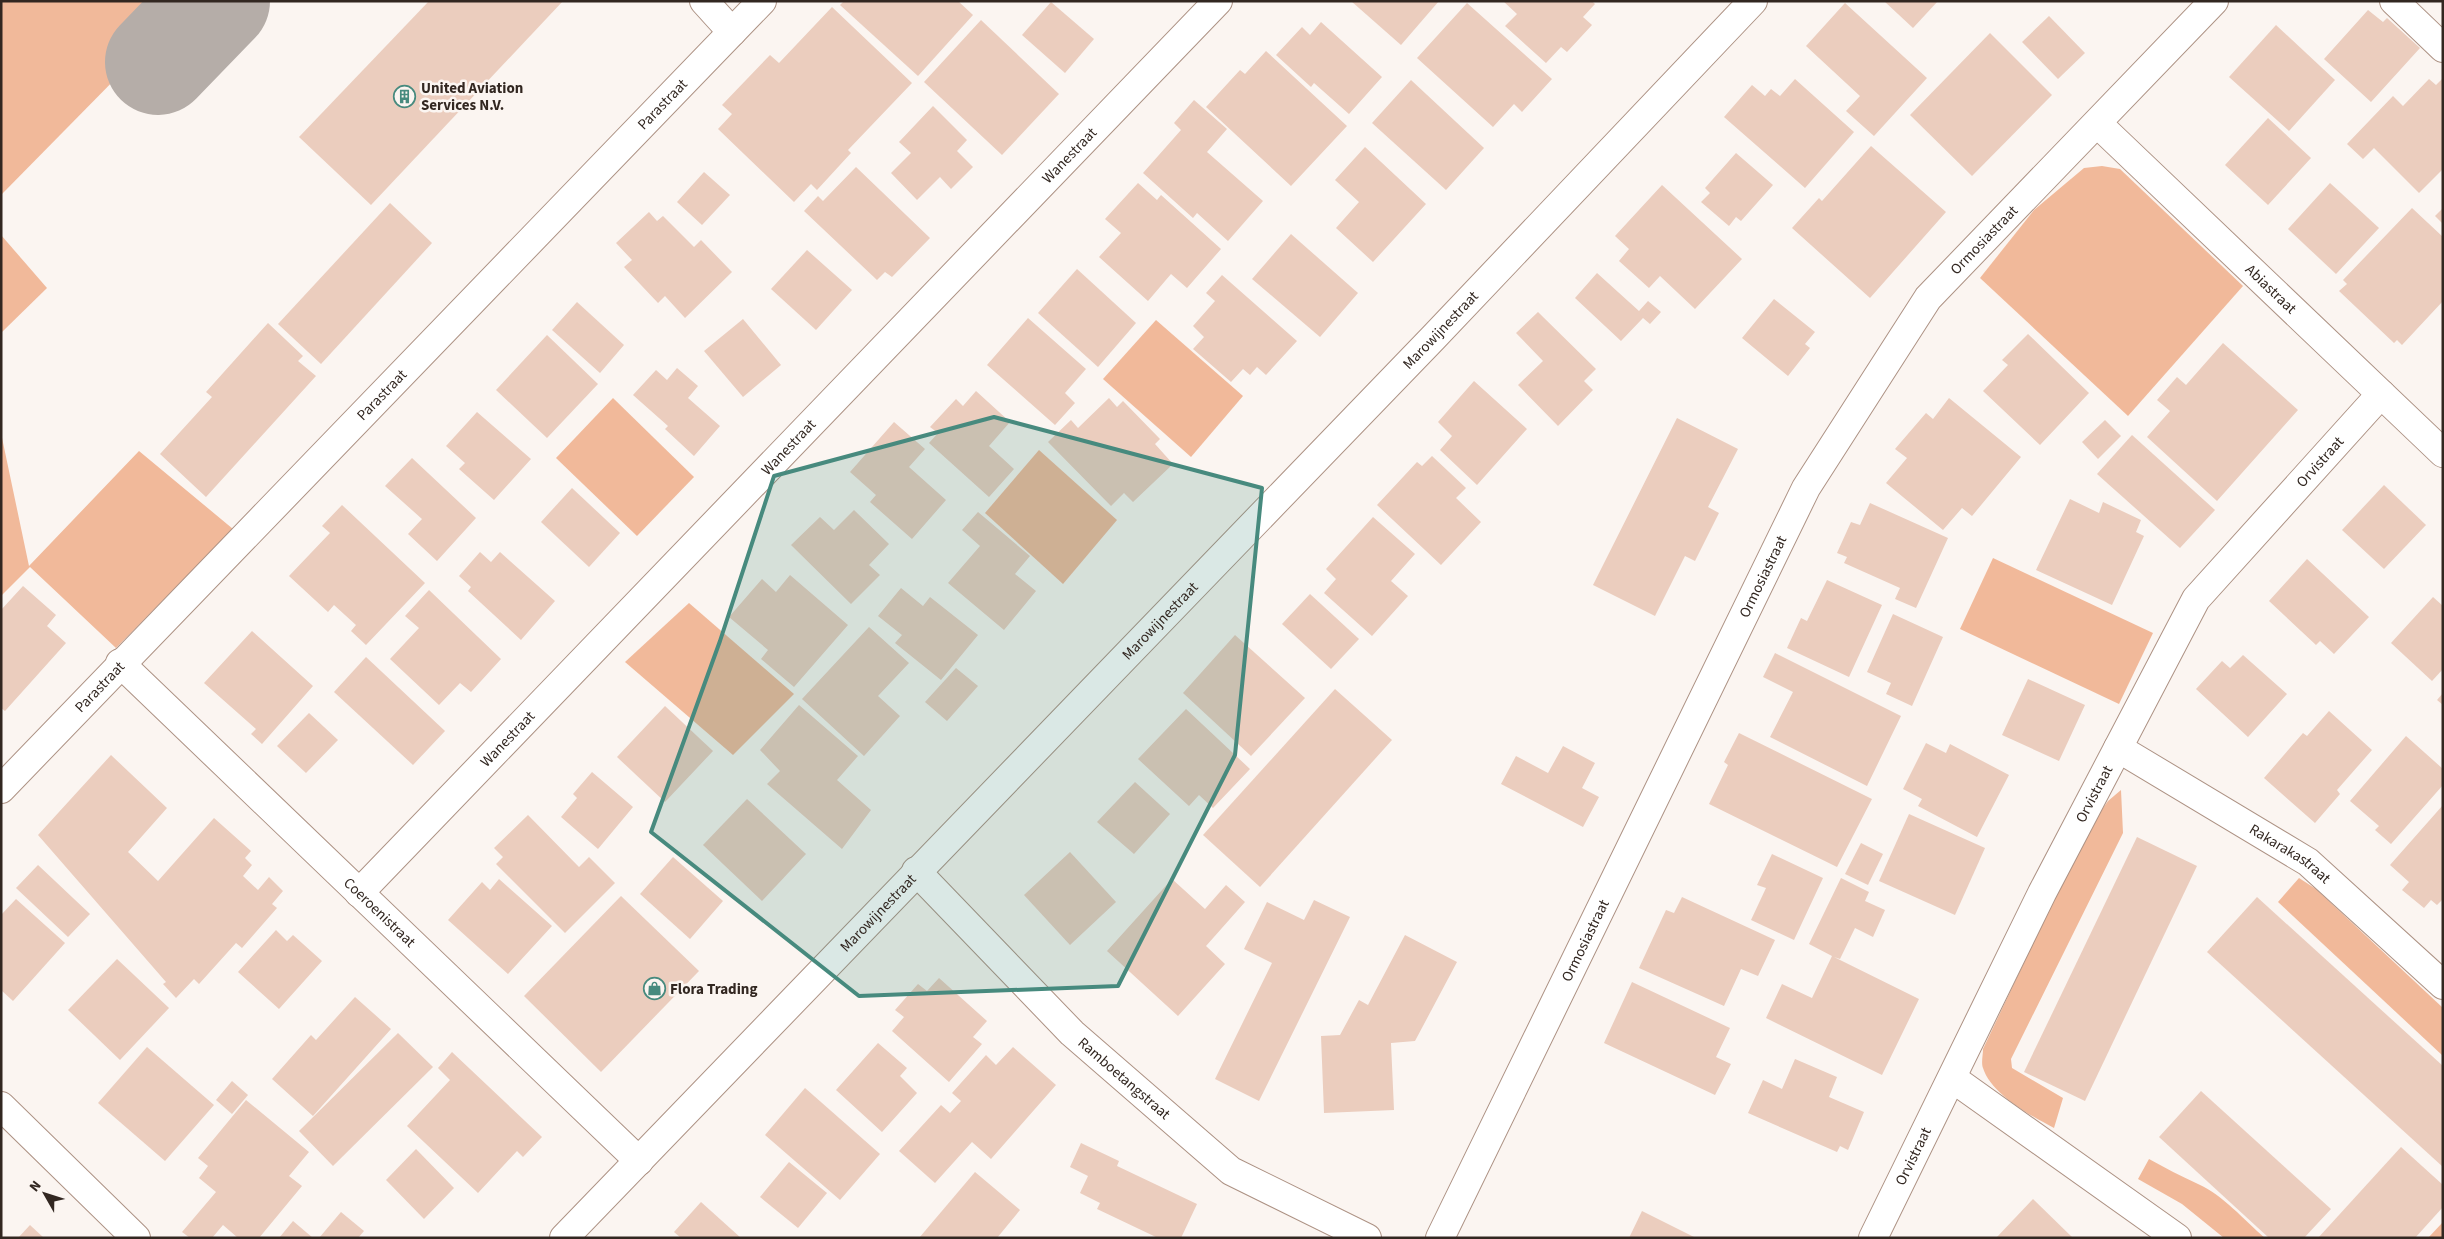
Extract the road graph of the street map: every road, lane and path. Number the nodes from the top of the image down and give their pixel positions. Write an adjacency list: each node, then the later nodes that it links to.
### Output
1 (704, 1): 7 (street)
2 (762, 1): 7 (street, Parastraat)
3 (1218, 1): 16 (street, Wanestraat)
4 (1753, 1): 15 (street, Marowijnestraat)
5 (2214, 1): 9 (street, Ormosiastraat)
6 (2394, 1): 8 (street)
7 (732, 32): 12 (street, Parastraat)
8 (2443, 48)
9 (2098, 124): 10 (street, Abiastraat); 24 (street, Ormosiastraat)
10 (2381, 394): 11 (street, Abiastraat); 13 (street, Orvistraat)
11 (2440, 444)
12 (120, 663): 14 (street, Parastraat); 16 (street, Coeroenistraat)
13 (2118, 748): 17 (street, Rakarakastraat); 18 (street, Orvistraat)
14 (1, 788)
15 (916, 871): 20 (street, Marowijnestraat); 23 (street, Ramboetangstraat)
16 (359, 893): 20 (street, Coeroenistraat)
17 (2443, 984)
18 (1952, 1078): 25 (street, Orvistraat); 26 (street)
19 (1, 1106): 21 (street)
20 (639, 1161): 22 (street, Marowijnestraat)
21 (136, 1238)
22 (564, 1238)
23 (1367, 1238)
24 (1440, 1238)
25 (1872, 1238)
26 (2177, 1238)

